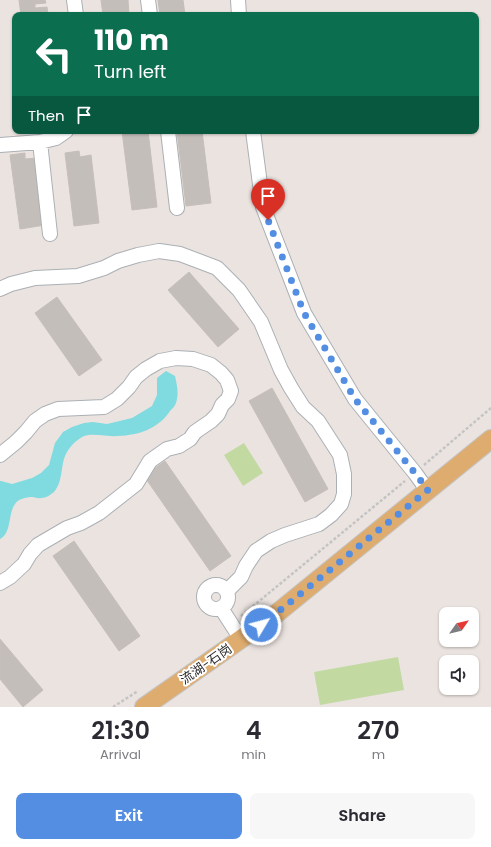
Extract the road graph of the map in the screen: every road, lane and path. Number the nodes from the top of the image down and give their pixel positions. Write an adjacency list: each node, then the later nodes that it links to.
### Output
1 (74, 0): 4 (street)
2 (148, 0): 5 (street)
3 (238, 0): 6 (street)
4 (76, 12)
5 (150, 12)
6 (239, 12)
7 (62, 134): 10 (street)
8 (168, 134): 12 (street)
9 (253, 134): 18 (street)
10 (40, 142): 11 (street); 13 (street)
11 (0, 145)
12 (177, 208)
13 (50, 234)
14 (0, 288): 21 (street)
15 (491, 408): 18 (path)
16 (491, 439): 19 (main road, 流湖-石岗)
17 (0, 455): 20 (street)
18 (415, 473): 19 (street); 23 (path)
19 (428, 490): 24 (main road, 流湖-石岗)
20 (0, 583)
21 (227, 591): 22 (street); 22 (street)
22 (221, 608): 23 (street)
23 (231, 624): 24 (street)
24 (241, 639): 25 (main road, 流湖-石岗)
25 (141, 699): 26 (path)
26 (113, 707)

